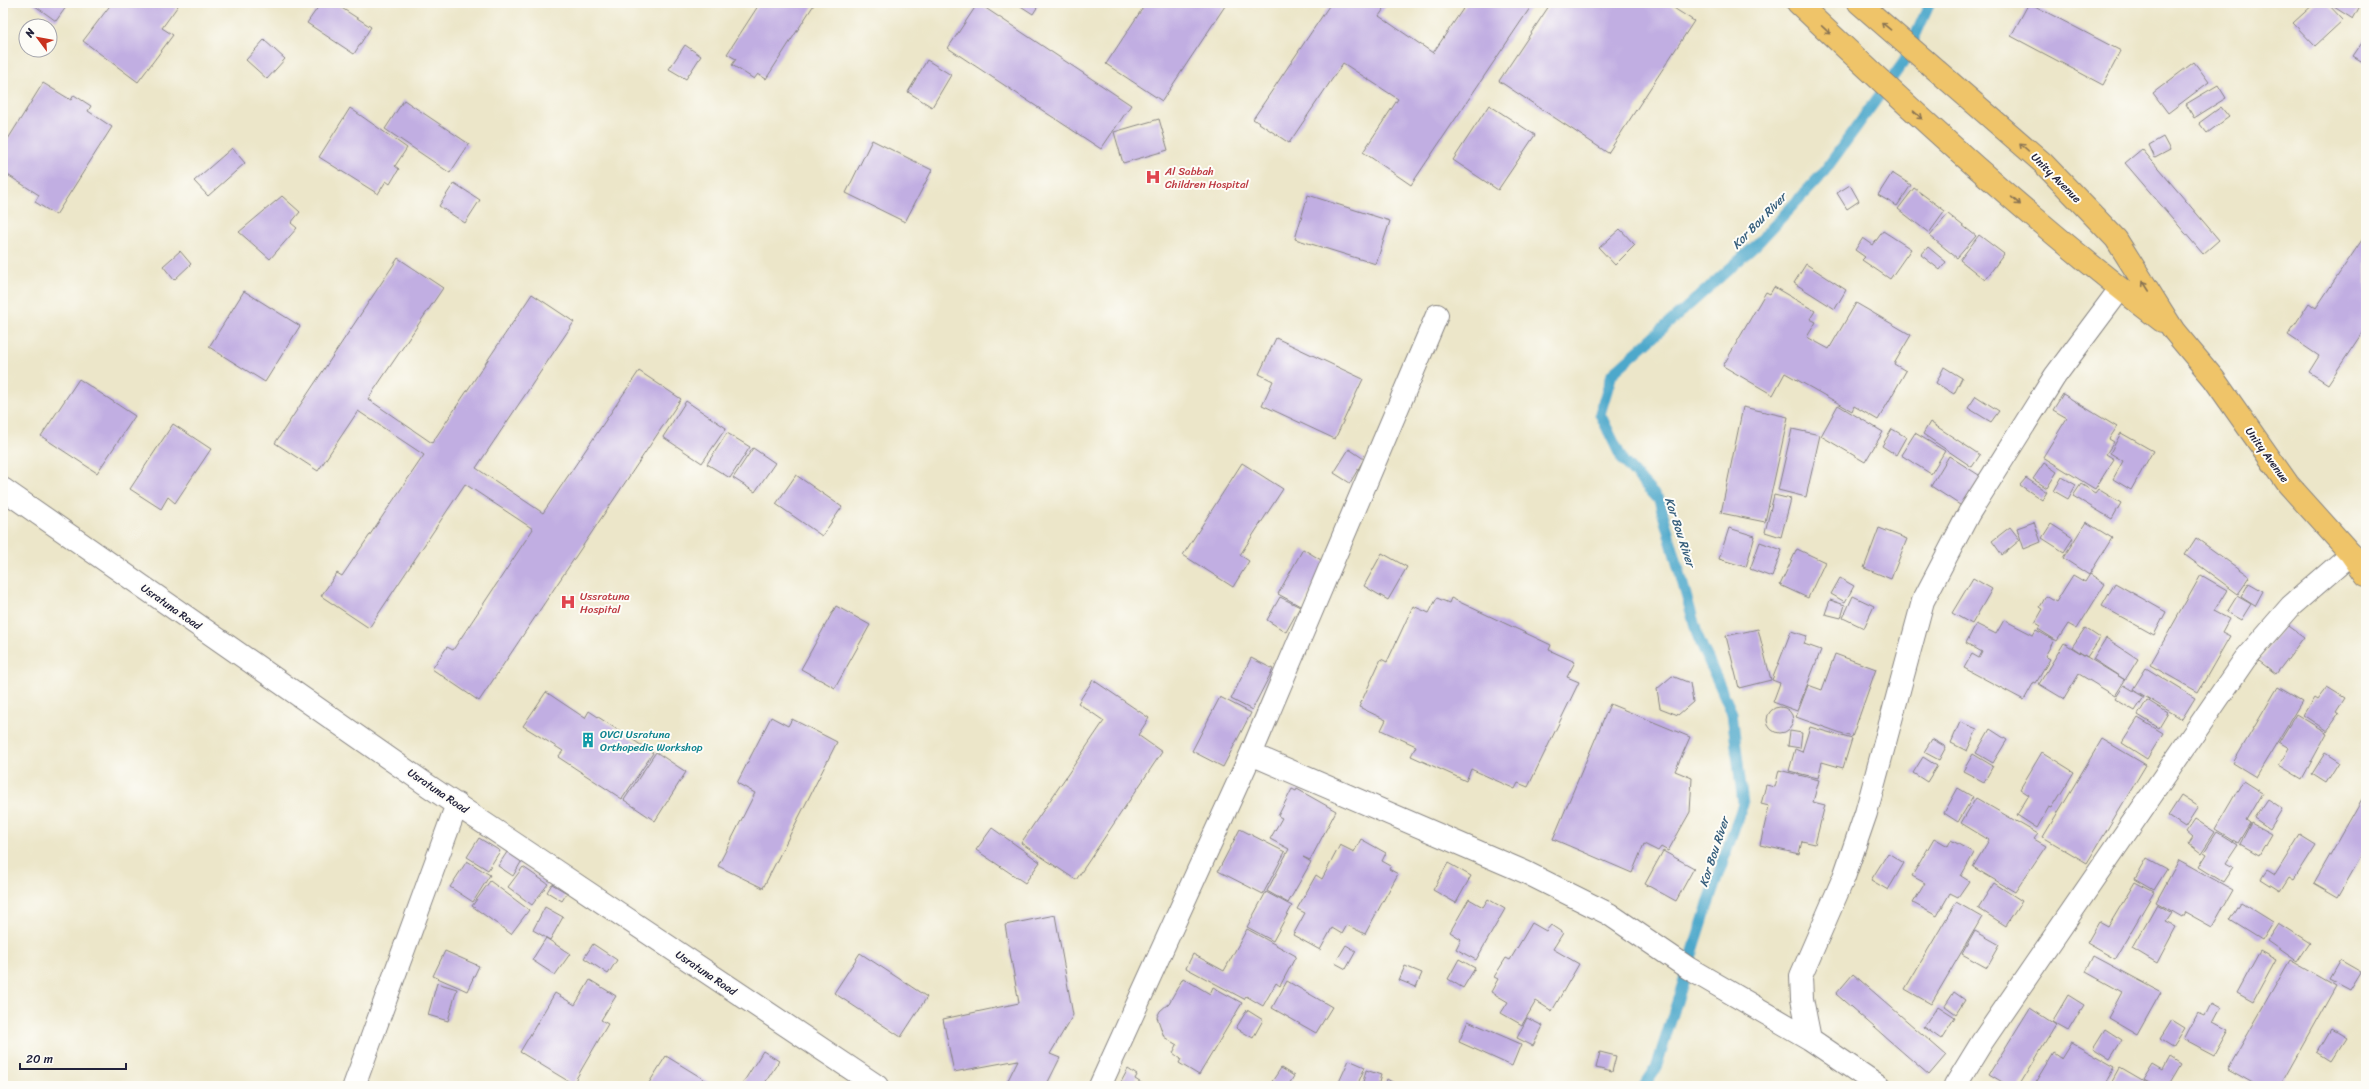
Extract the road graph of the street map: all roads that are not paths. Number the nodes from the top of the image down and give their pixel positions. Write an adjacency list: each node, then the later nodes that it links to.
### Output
1 (1798, 3): 3 (main road, Unity Avenue, one-way to 3)
2 (1859, 3): 5 (main road, Unity Avenue, one-way to 2)
3 (2120, 289): 5 (main road, Unity Avenue); 11 (street)
4 (1437, 315): 9 (street)
5 (2174, 330): 7 (main road, Unity Avenue)
6 (3, 489): 10 (street, Usratuna Road)
7 (2351, 554): 8 (main road, Unity Avenue); 16 (street)
8 (2366, 575)
9 (1251, 754): 11 (street); 14 (street)
10 (457, 804): 12 (street); 13 (street, Usratuna Road)
11 (1810, 1039): 15 (street)
12 (354, 1086)
13 (877, 1086)
14 (1100, 1086)
15 (1879, 1086)
16 (1954, 1086)

